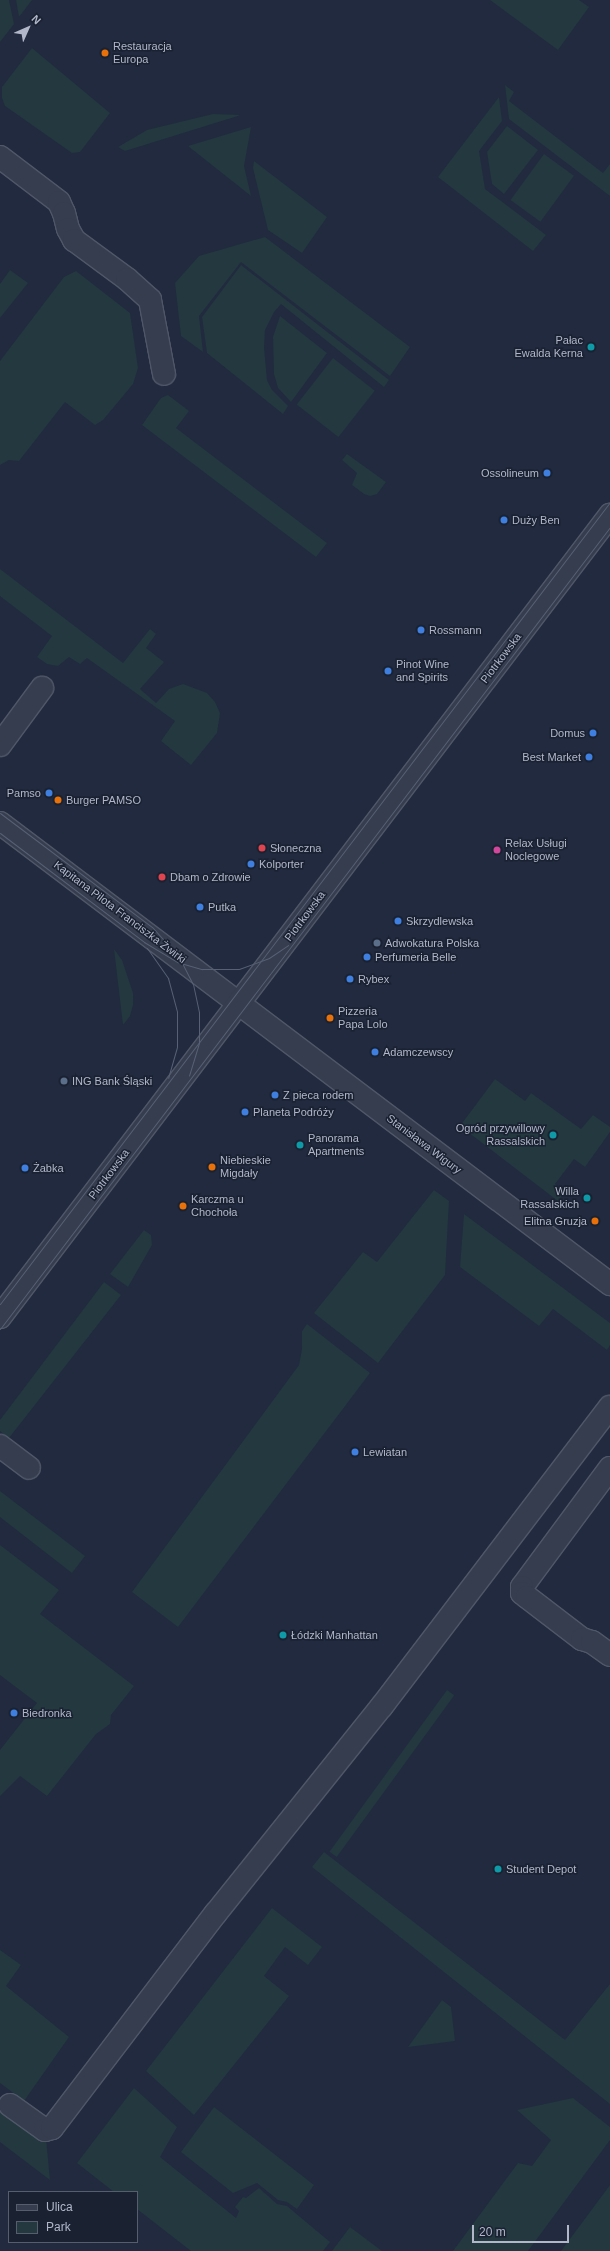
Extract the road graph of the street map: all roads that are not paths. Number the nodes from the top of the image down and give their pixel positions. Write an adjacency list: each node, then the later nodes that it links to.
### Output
1 (0, 157): 2 (street)
2 (164, 374)
3 (610, 515): 7 (street, Piotrkowska)
4 (42, 688): 5 (street)
5 (0, 744)
6 (0, 823): 7 (street, Kapitana Pilota Franciszka Żwirki)
7 (239, 1003): 8 (street, Stanisława Wigury); 9 (street, Piotrkowska)
8 (610, 1284)
9 (0, 1317)
10 (610, 1407): 15 (street)
11 (0, 1446): 12 (street)
12 (29, 1468)
13 (610, 1468): 14 (street)
14 (610, 1656)
15 (10, 2105)

